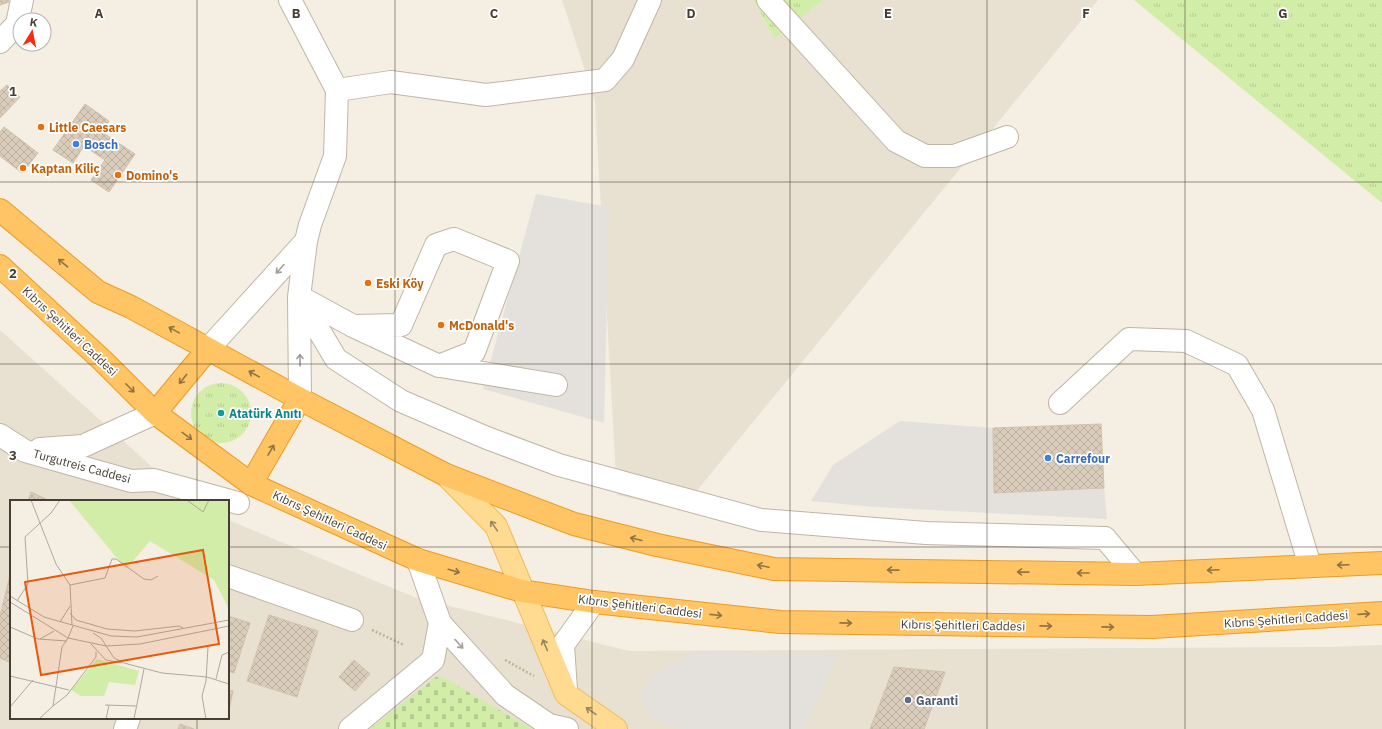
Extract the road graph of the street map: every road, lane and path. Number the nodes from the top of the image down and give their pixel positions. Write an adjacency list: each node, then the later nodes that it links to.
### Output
1 (22, 0): 5 (street)
2 (290, 0): 6 (street)
3 (650, 0): 6 (street)
4 (768, 0): 7 (street)
5 (0, 42)
6 (338, 90): 9 (street)
7 (1007, 137)
8 (0, 210): 13 (highway, one-way to 8)
9 (306, 241): 11 (street); 13 (street, one-way to 13)
10 (0, 266): 18 (highway, Kıbrıs Şehitleri Caddesi, one-way to 18)
11 (299, 297): 12 (street); 16 (street, one-way to 11); 28 (street)
12 (353, 326): 14 (street); 14 (street)
13 (208, 349): 16 (highway, one-way to 13); 18 (highway, one-way to 18)
14 (439, 366): 15 (street)
15 (556, 384)
16 (300, 400): 21 (highway); 22 (highway, one-way to 16)
17 (1060, 403): 27 (street)
18 (155, 413): 20 (street); 22 (highway, Kıbrıs Şehitleri Caddesi, one-way to 22)
19 (0, 435): 20 (street, Turgutreis Caddesi)
20 (25, 451): 23 (street, Turgutreis Caddesi)
21 (446, 475): 28 (highway, one-way to 21); 30 (main road, one-way to 21)
22 (251, 484): 24 (street); 25 (highway, Kıbrıs Şehitleri Caddesi)
23 (213, 500)
24 (233, 507)
25 (418, 560): 30 (highway, Kıbrıs Şehitleri Caddesi, one-way to 30); 34 (street)
26 (1382, 563): 27 (highway, one-way to 27)
27 (1310, 566): 28 (highway, one-way to 28)
28 (1136, 574)
29 (229, 576): 33 (street)
30 (522, 591): 31 (highway, Kıbrıs Şehitleri Caddesi); 36 (main road, one-way to 30)
31 (594, 602): 32 (highway, Kıbrıs Şehitleri Caddesi, one-way to 32); 36 (street)
32 (1382, 612)
33 (352, 620): 35 (path)
34 (440, 623): 39 (street); 40 (street, one-way to 40)
35 (404, 645)
36 (566, 694): 41 (main road, one-way to 36)
37 (129, 719): 38 (street)
38 (125, 729)
39 (350, 729)
40 (567, 729)
41 (616, 729)

